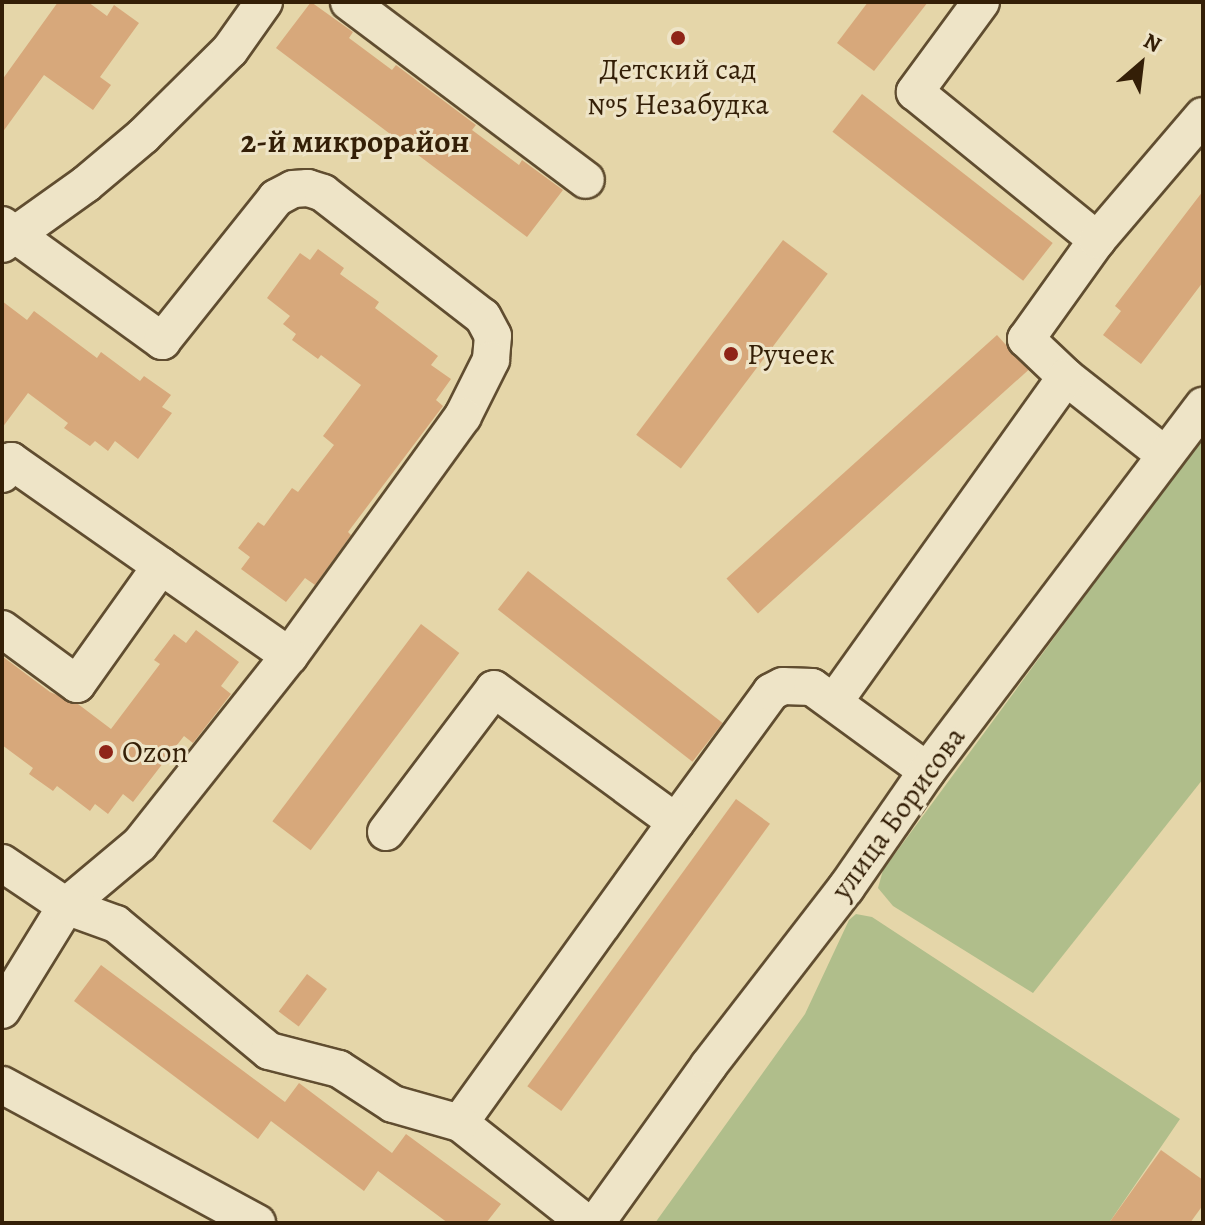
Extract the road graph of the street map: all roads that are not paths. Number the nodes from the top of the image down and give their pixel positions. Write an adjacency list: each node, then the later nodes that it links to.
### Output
1 (264, 2): 6 (street)
2 (349, 2): 5 (street)
3 (981, 2): 7 (street)
4 (1203, 116): 7 (street)
5 (586, 180)
6 (6, 234): 14 (street)
7 (1097, 240): 8 (street)
8 (1066, 377): 10 (street); 15 (street)
9 (1203, 406): 10 (street, улица Борисова)
10 (1165, 455): 16 (street, улица Борисова)
11 (2, 474): 12 (street)
12 (161, 566): 13 (street); 14 (street)
13 (2, 629)
14 (289, 656): 20 (street)
15 (834, 702): 16 (street); 17 (street)
16 (927, 771): 26 (street, улица Борисова)
17 (676, 822): 18 (street); 23 (street)
18 (386, 832)
19 (2, 863): 20 (street)
20 (66, 906): 21 (street); 23 (street)
21 (2, 1010)
22 (2, 1085): 24 (street)
23 (460, 1123): 25 (street)
24 (257, 1223)
25 (586, 1223)
26 (596, 1223)

